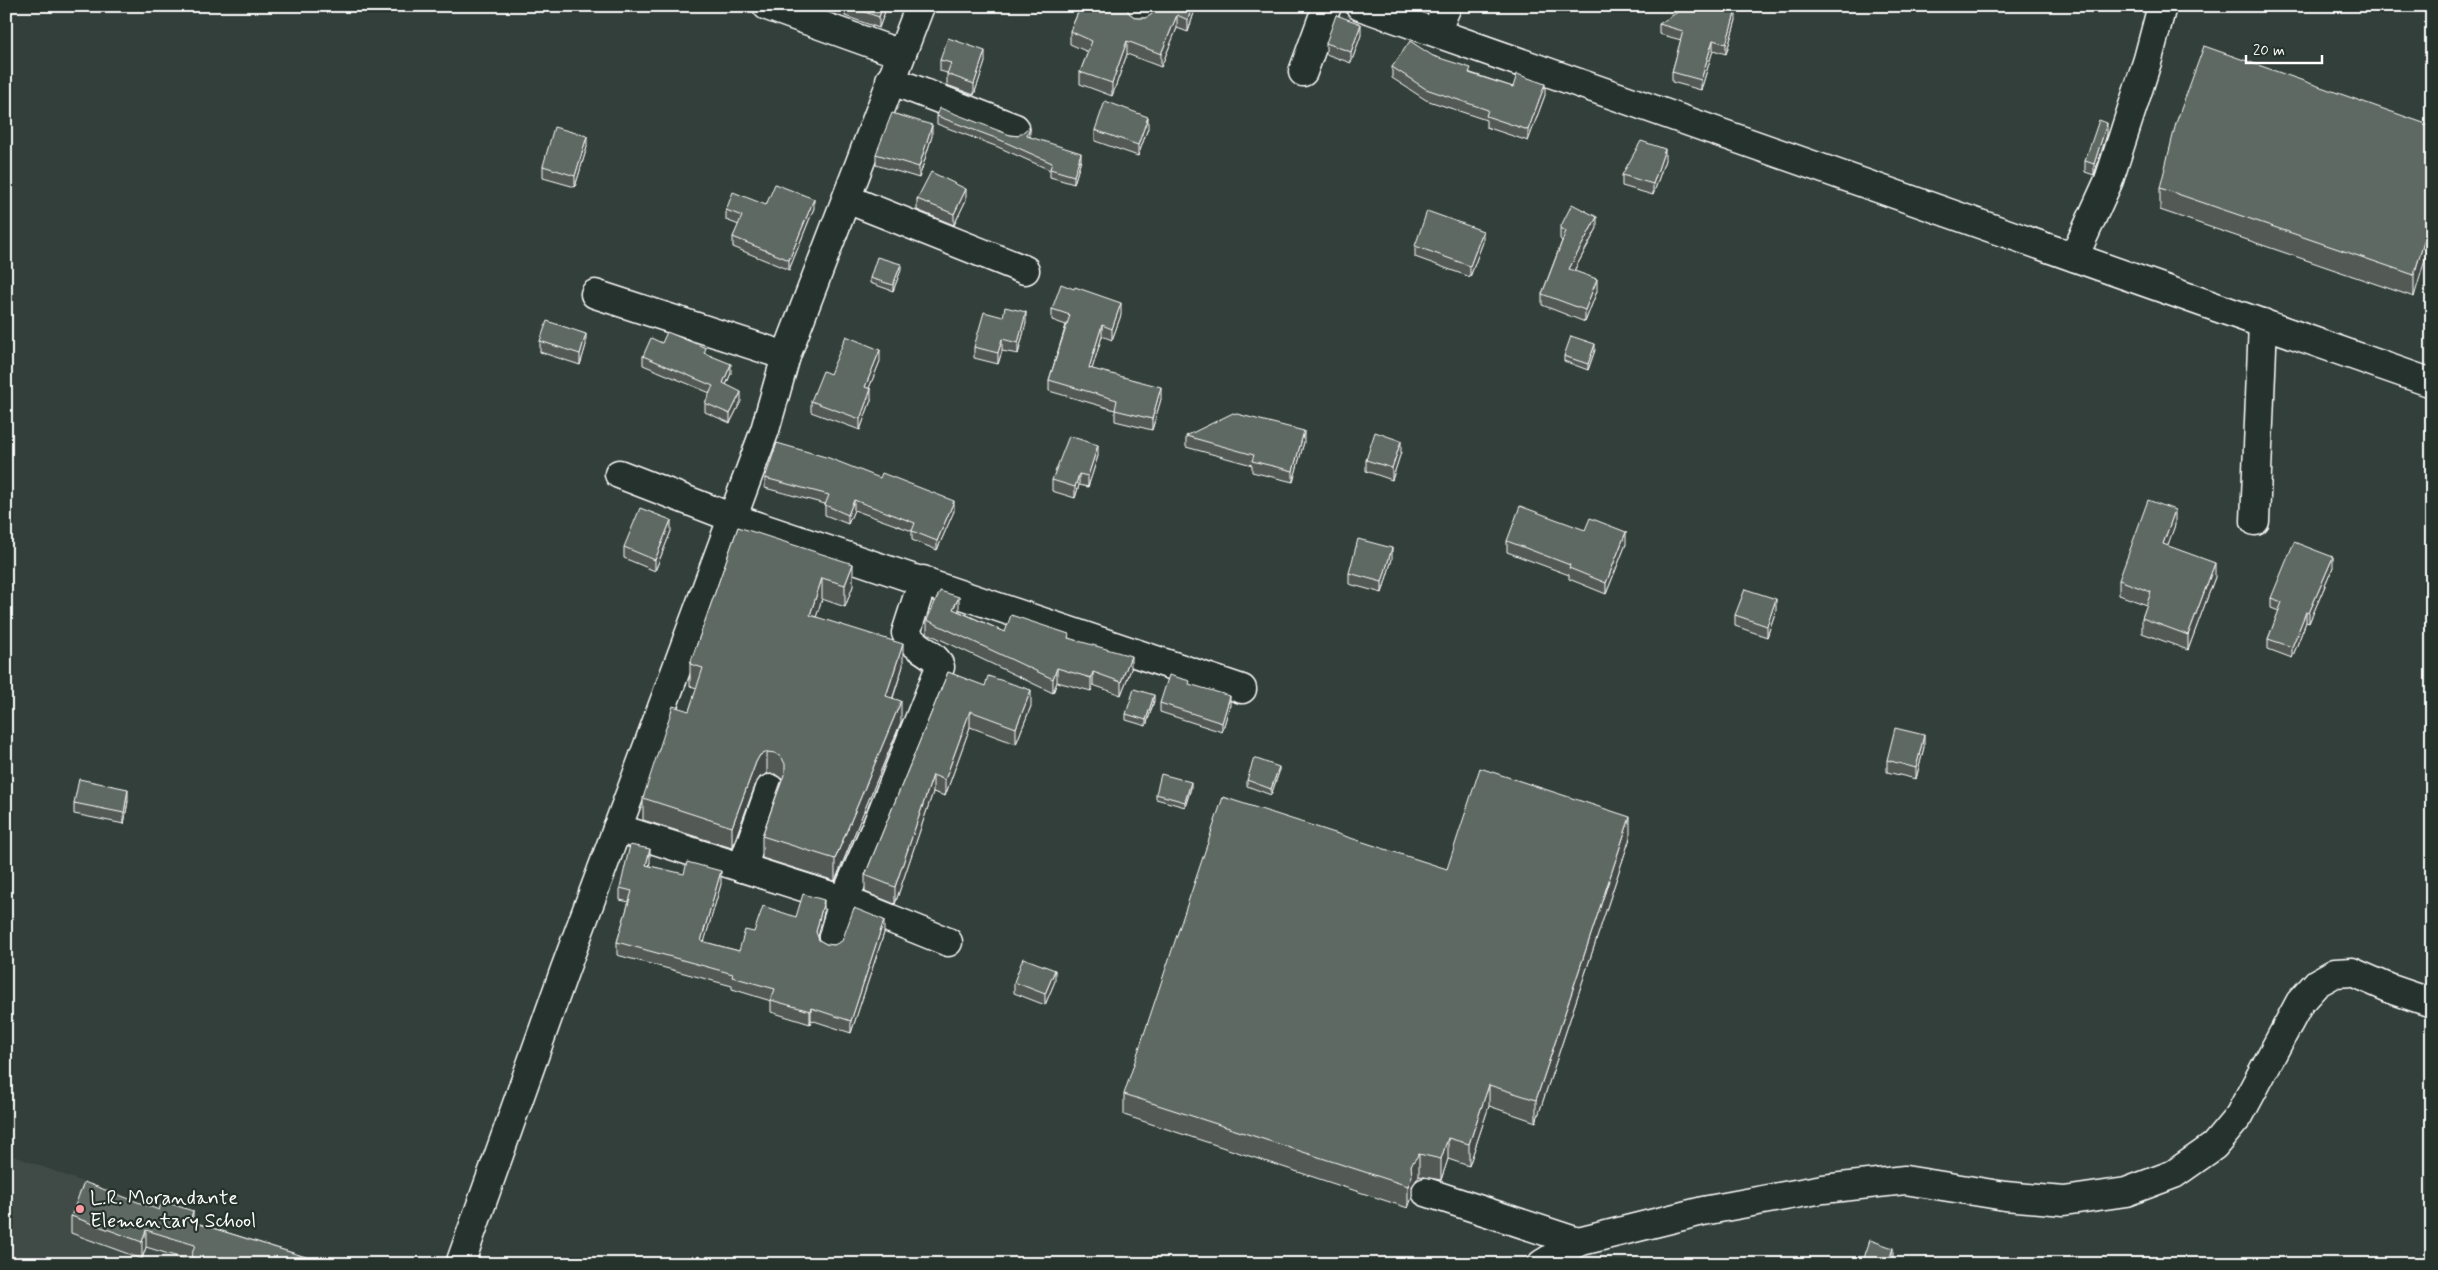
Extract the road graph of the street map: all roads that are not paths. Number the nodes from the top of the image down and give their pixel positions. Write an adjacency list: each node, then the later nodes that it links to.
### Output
1 (767, 6): 8 (street)
2 (920, 6): 8 (street)
3 (1327, 6): 9 (street)
4 (1360, 6): 7 (street)
5 (1447, 6): 7 (street)
6 (2162, 6): 13 (street)
7 (1436, 32): 13 (street)
8 (900, 54): 10 (street)
9 (1303, 72)
10 (890, 80): 11 (street); 12 (street)
11 (1015, 128)
12 (847, 199): 14 (street); 17 (street)
13 (2074, 258): 16 (street)
14 (1025, 270)
15 (595, 294): 17 (street)
16 (2263, 323): 18 (street); 21 (street)
17 (786, 356): 20 (street)
18 (2432, 383)
19 (619, 474): 20 (street)
20 (733, 518): 22 (street); 25 (street)
21 (2255, 520)
22 (923, 580): 23 (street); 27 (street)
23 (1242, 689)
24 (770, 789): 26 (street)
25 (617, 828): 26 (street); 33 (street)
26 (742, 868): 27 (street)
27 (844, 900): 28 (street); 29 (street)
28 (831, 942)
29 (948, 942)
30 (2432, 1003): 32 (street)
31 (1426, 1192): 32 (street)
32 (1578, 1242): 34 (street)
33 (460, 1264)
34 (1542, 1264)

